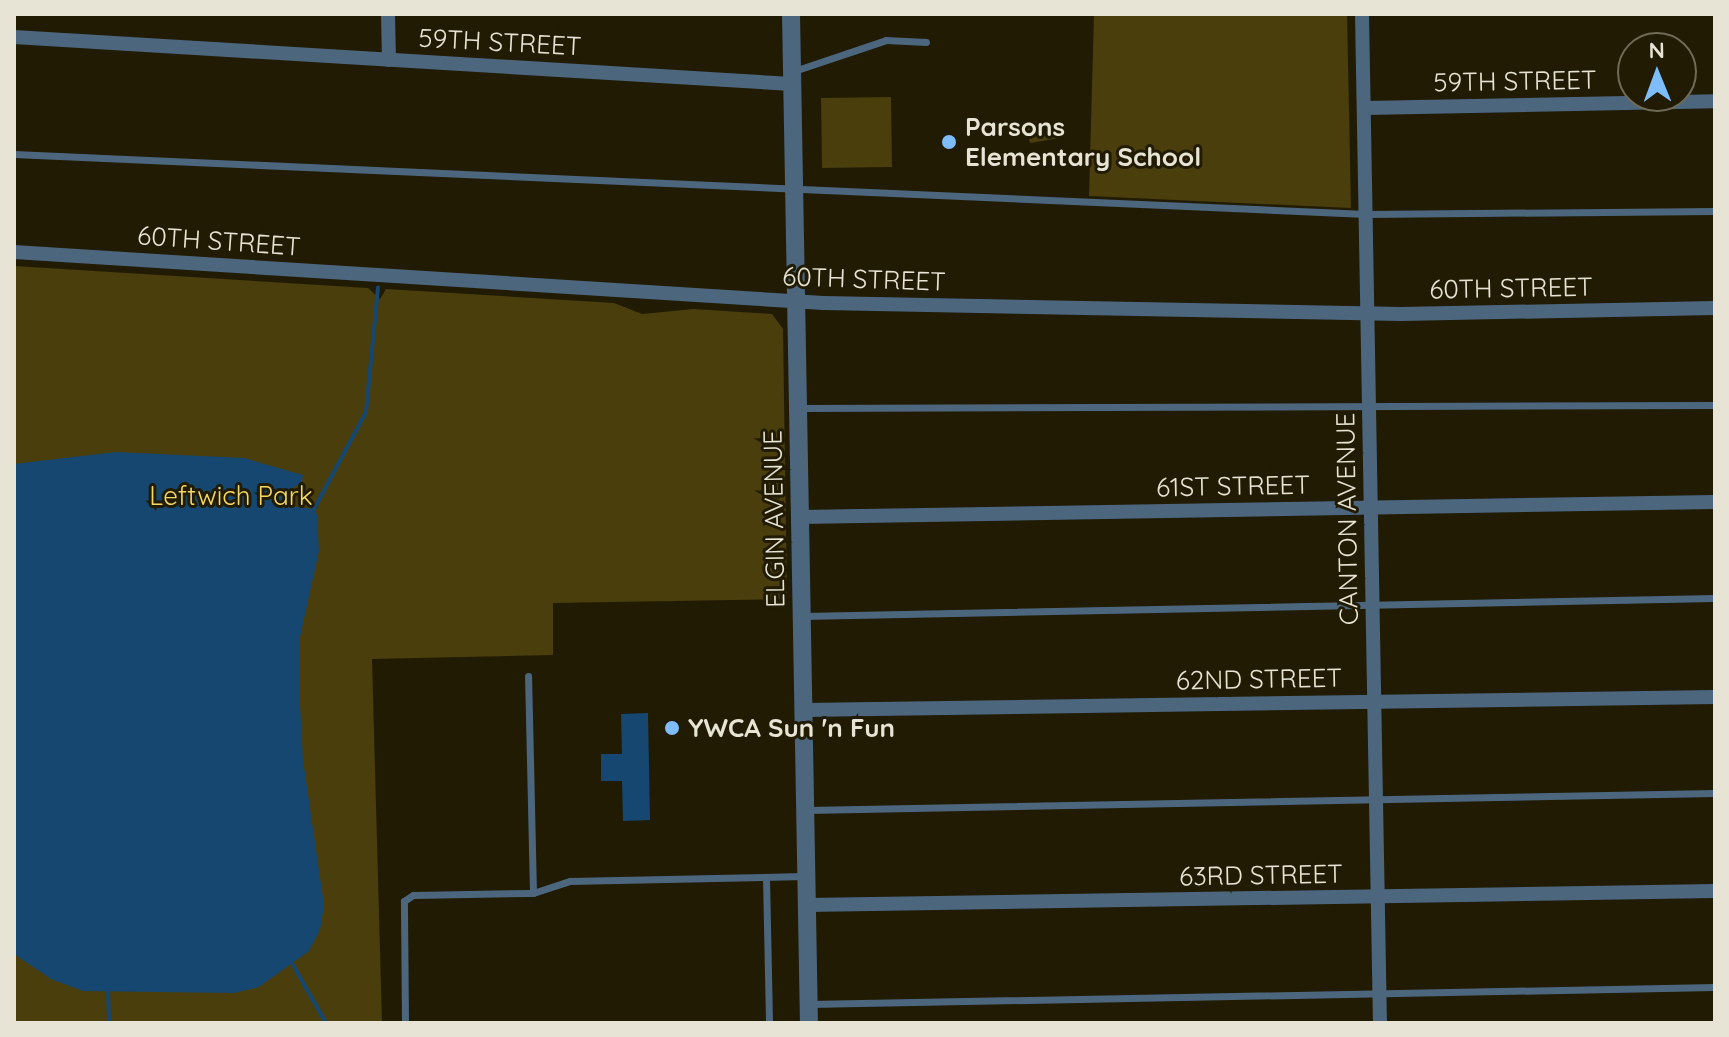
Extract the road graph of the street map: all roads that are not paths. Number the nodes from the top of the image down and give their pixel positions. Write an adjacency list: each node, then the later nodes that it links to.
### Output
1 (388, 14): 6 (street)
2 (791, 14): 7 (street, ELGIN AVENUE)
3 (1362, 14): 9 (street, CANTON AVENUE)
4 (14, 37): 6 (street, 59TH STREET)
5 (926, 42): 7 (lane)
6 (389, 60): 7 (street, 59TH STREET)
7 (792, 78): 11 (street, ELGIN AVENUE)
8 (1715, 101): 9 (street, 59TH STREET)
9 (1364, 108): 13 (street, CANTON AVENUE)
10 (14, 154): 11 (lane)
11 (794, 193): 13 (lane); 15 (street, ELGIN AVENUE)
12 (1715, 211): 13 (lane)
13 (1366, 214): 17 (street, CANTON AVENUE)
14 (14, 252): 15 (street, 60TH STREET)
15 (796, 301): 17 (street, 60TH STREET); 19 (street, ELGIN AVENUE)
16 (1715, 308): 17 (street, 60TH STREET)
17 (1367, 313): 20 (street, CANTON AVENUE)
18 (1715, 405): 20 (lane)
19 (798, 408): 20 (lane); 23 (street, ELGIN AVENUE)
20 (1369, 409): 22 (street, CANTON AVENUE)
21 (1715, 502): 22 (street, 61ST STREET)
22 (1370, 508): 23 (street, 61ST STREET); 25 (street, CANTON AVENUE)
23 (800, 517): 26 (street, ELGIN AVENUE)
24 (1715, 598): 25 (lane)
25 (1372, 605): 26 (lane); 29 (street, CANTON AVENUE)
26 (802, 616): 30 (street, ELGIN AVENUE)
27 (528, 676): 37 (lane)
28 (1715, 697): 29 (street, 62ND STREET)
29 (1373, 702): 30 (street, 62ND STREET); 32 (street, CANTON AVENUE)
30 (803, 710): 33 (street, ELGIN AVENUE)
31 (1715, 793): 32 (lane)
32 (1375, 798): 33 (lane); 38 (street, CANTON AVENUE)
33 (805, 810): 34 (street, ELGIN AVENUE)
34 (807, 876): 35 (lane); 39 (street, ELGIN AVENUE)
35 (766, 878): 37 (lane); 44 (lane)
36 (1715, 891): 38 (street, 63RD STREET)
37 (533, 893): 43 (lane)
38 (1377, 897): 39 (street, 63RD STREET); 41 (street, CANTON AVENUE)
39 (807, 905): 42 (street, ELGIN AVENUE)
40 (1715, 987): 41 (lane)
41 (1380, 993): 42 (lane); 45 (street, CANTON AVENUE)
42 (809, 1014)
43 (405, 1023)
44 (769, 1023)
45 (1380, 1023)

